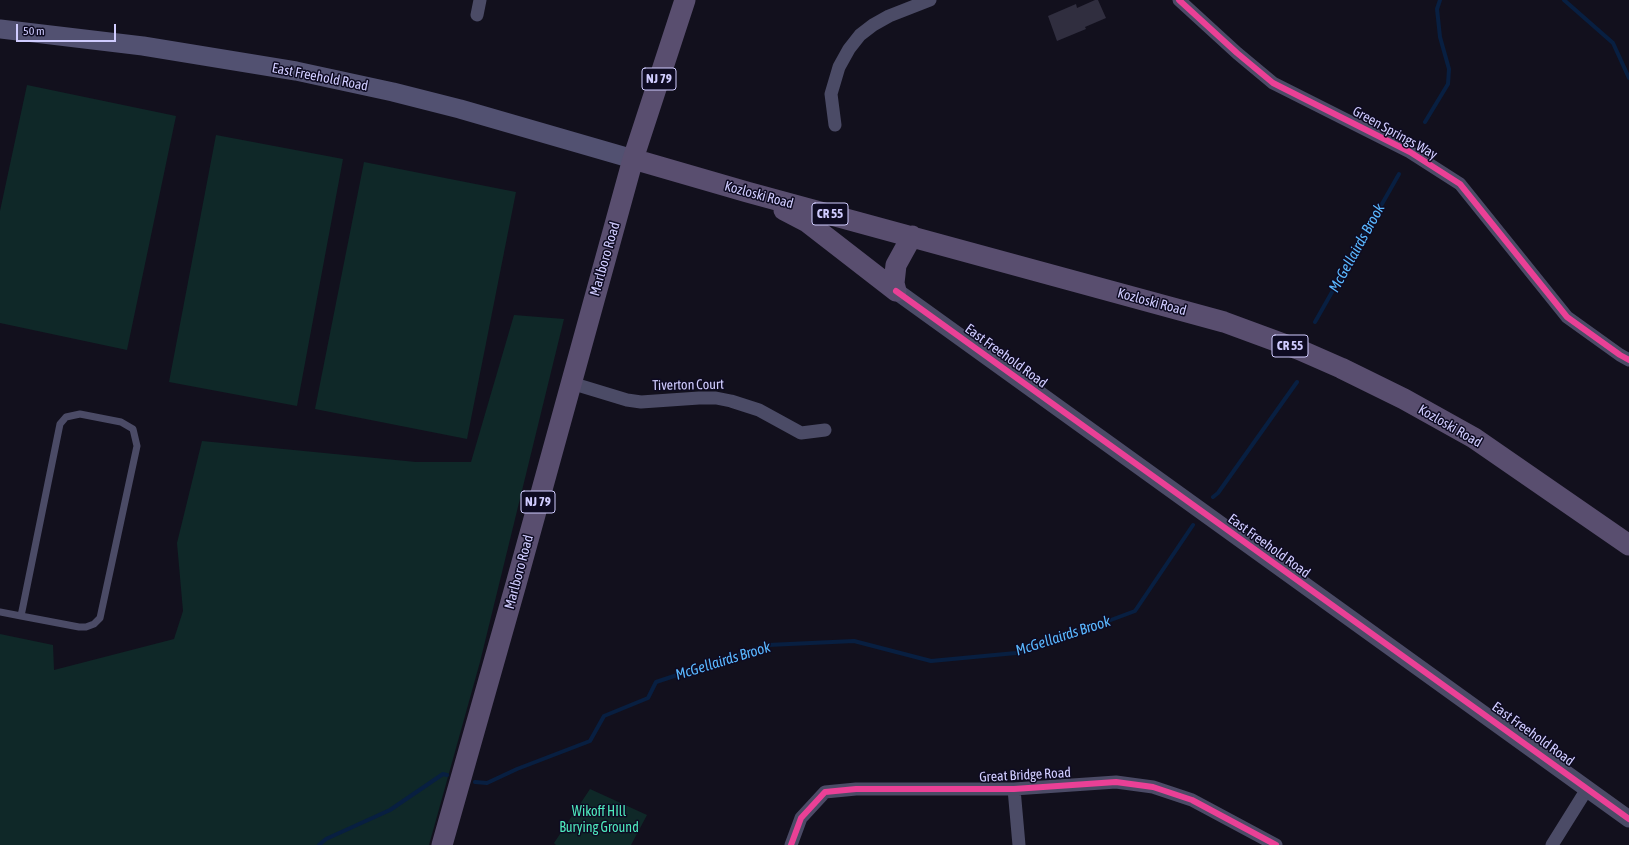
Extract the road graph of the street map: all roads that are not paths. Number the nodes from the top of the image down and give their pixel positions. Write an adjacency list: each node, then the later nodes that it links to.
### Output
1 (480, 0): 5 (street)
2 (685, 0): 8 (main road, NJ 79)
3 (930, 0): 7 (street)
4 (1179, 0): 12 (street, Green Springs Way)
5 (477, 15)
6 (0, 29): 8 (main road, East Freehold Road)
7 (835, 125)
8 (633, 159): 9 (main road, Kozloski Road / CR 55); 13 (main road, Marlboro Road / NJ 79)
9 (747, 192): 10 (main road, Kozloski Road / CR 55); 11 (main road)
10 (912, 236): 11 (main road); 15 (main road, Kozloski Road / CR 55)
11 (896, 291): 19 (street, East Freehold Road)
12 (1629, 360)
13 (571, 383): 14 (street, Tiverton Court); 21 (main road, Marlboro Road / NJ 79)
14 (825, 430)
15 (1629, 545)
16 (0, 612): 17 (lane)
17 (21, 616): 17 (lane)
18 (1014, 789): 22 (street, Great Bridge Road); 23 (street); 24 (street, Great Bridge Road)
19 (1587, 789): 20 (street, East Freehold Road); 25 (street)
20 (1629, 819)
21 (442, 845)
22 (791, 845)
23 (1019, 845)
24 (1276, 845)
25 (1552, 845)

